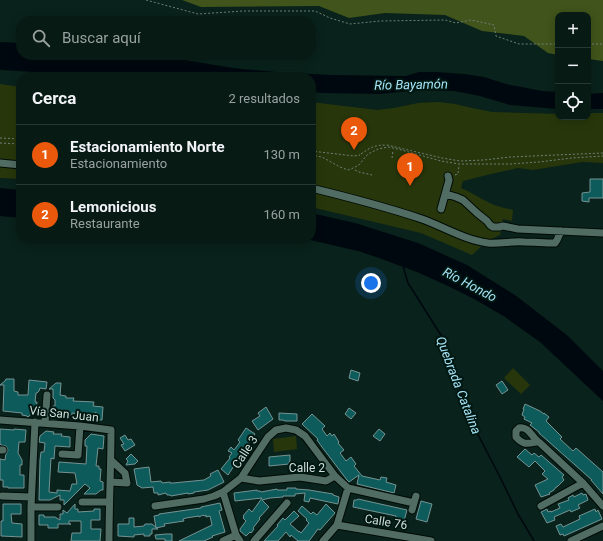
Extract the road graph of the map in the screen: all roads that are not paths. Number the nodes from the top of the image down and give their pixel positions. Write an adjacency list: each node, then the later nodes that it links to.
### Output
1 (0, 163): 2 (street)
2 (16, 165)
3 (451, 175): 5 (street)
4 (316, 189): 7 (street)
5 (446, 194): 6 (street); 7 (street)
6 (442, 209)
7 (561, 231): 8 (street)
8 (603, 233)
9 (47, 395): 12 (street)
10 (0, 420): 11 (street, Vía San Juan)
11 (35, 422): 12 (street, Vía San Juan); 24 (street)
12 (45, 423): 13 (street, Vía San Juan)
13 (80, 426): 15 (street); 16 (street, Vía San Juan)
14 (536, 442): 20 (street)
15 (62, 454)
16 (111, 460): 19 (street, Vía San Juan); 19 (street)
17 (335, 476): 18 (street, Calle 2); 18 (street, Calle 3); 21 (street, Calle 2)
18 (241, 478): 22 (street, Calle 3)
19 (110, 482): 26 (street, Vía San Juan)
20 (583, 482): 30 (street); 31 (street)
21 (348, 488): 28 (street, Calle 2); 34 (street)
22 (223, 492): 29 (street, Calle 3); 36 (street)
23 (2, 496): 24 (street)
24 (31, 497): 32 (street)
25 (82, 502): 26 (street)
26 (109, 502): 39 (street, Vía San Juan)
27 (287, 503): 41 (street)
28 (414, 503)
29 (155, 506)
30 (541, 506)
31 (603, 506)
32 (31, 507): 33 (street); 38 (street)
33 (58, 507)
34 (337, 526): 37 (street, Calle 76); 42 (street)
35 (603, 526): 44 (street)
36 (238, 538): 40 (street)
37 (395, 538): 43 (street, Calle 76)
38 (31, 541)
39 (109, 541)
40 (223, 541)
41 (254, 541)
42 (323, 541)
43 (430, 541)
44 (571, 541)

